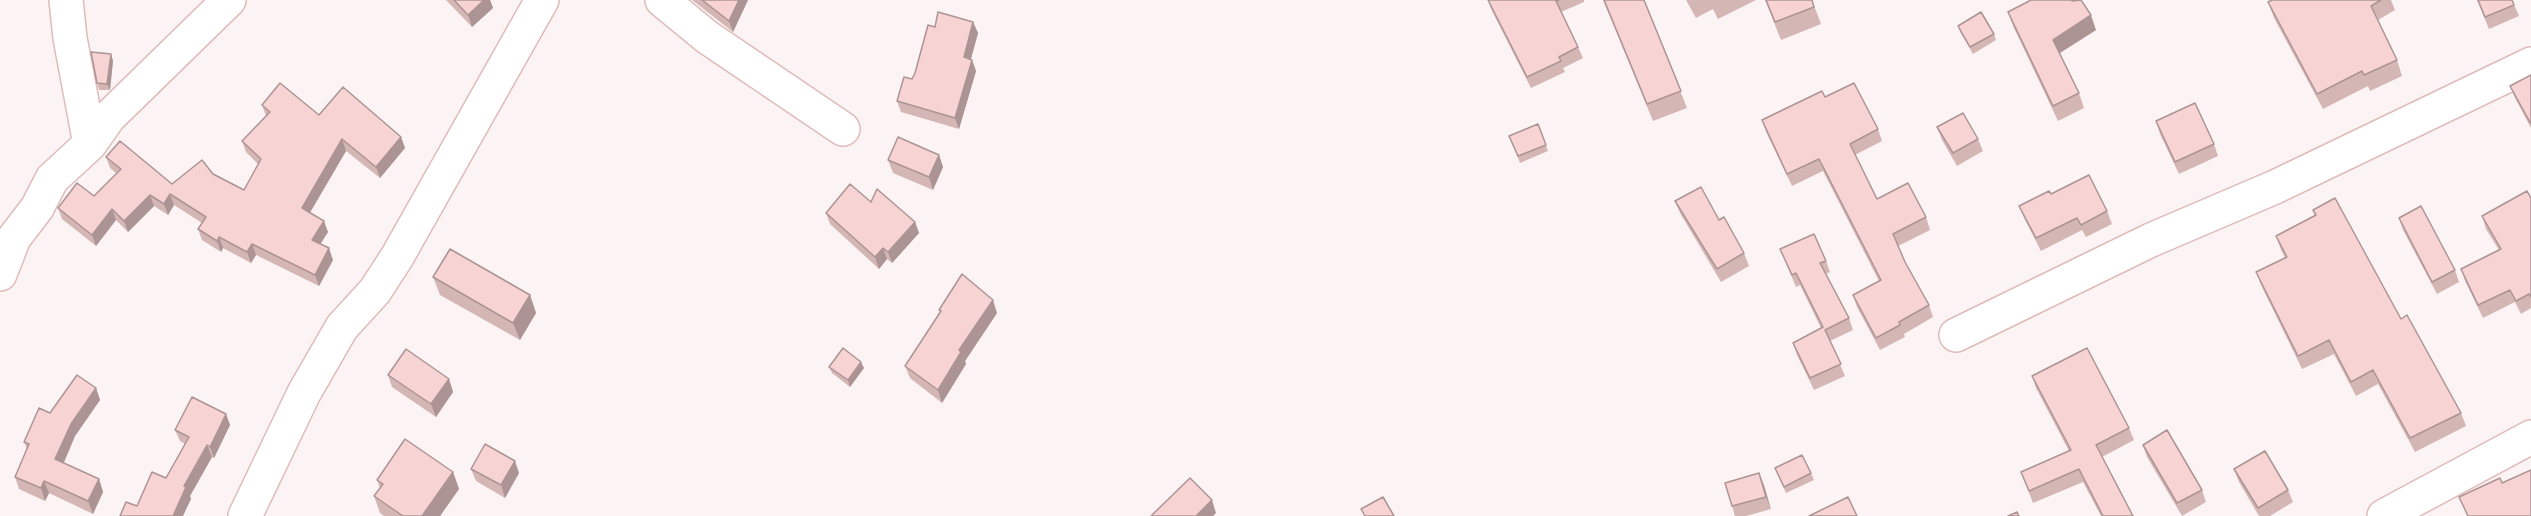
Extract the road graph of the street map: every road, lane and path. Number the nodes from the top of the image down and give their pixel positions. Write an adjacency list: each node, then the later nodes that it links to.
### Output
1 (66, 0): 7 (street)
2 (229, 0): 7 (street)
3 (542, 0): 11 (street)
4 (662, 0): 6 (street)
5 (2531, 64): 9 (street)
6 (843, 129)
7 (90, 144): 8 (street)
8 (0, 273)
9 (1956, 335)
10 (2531, 437): 12 (street)
11 (245, 516)
12 (2384, 516)

